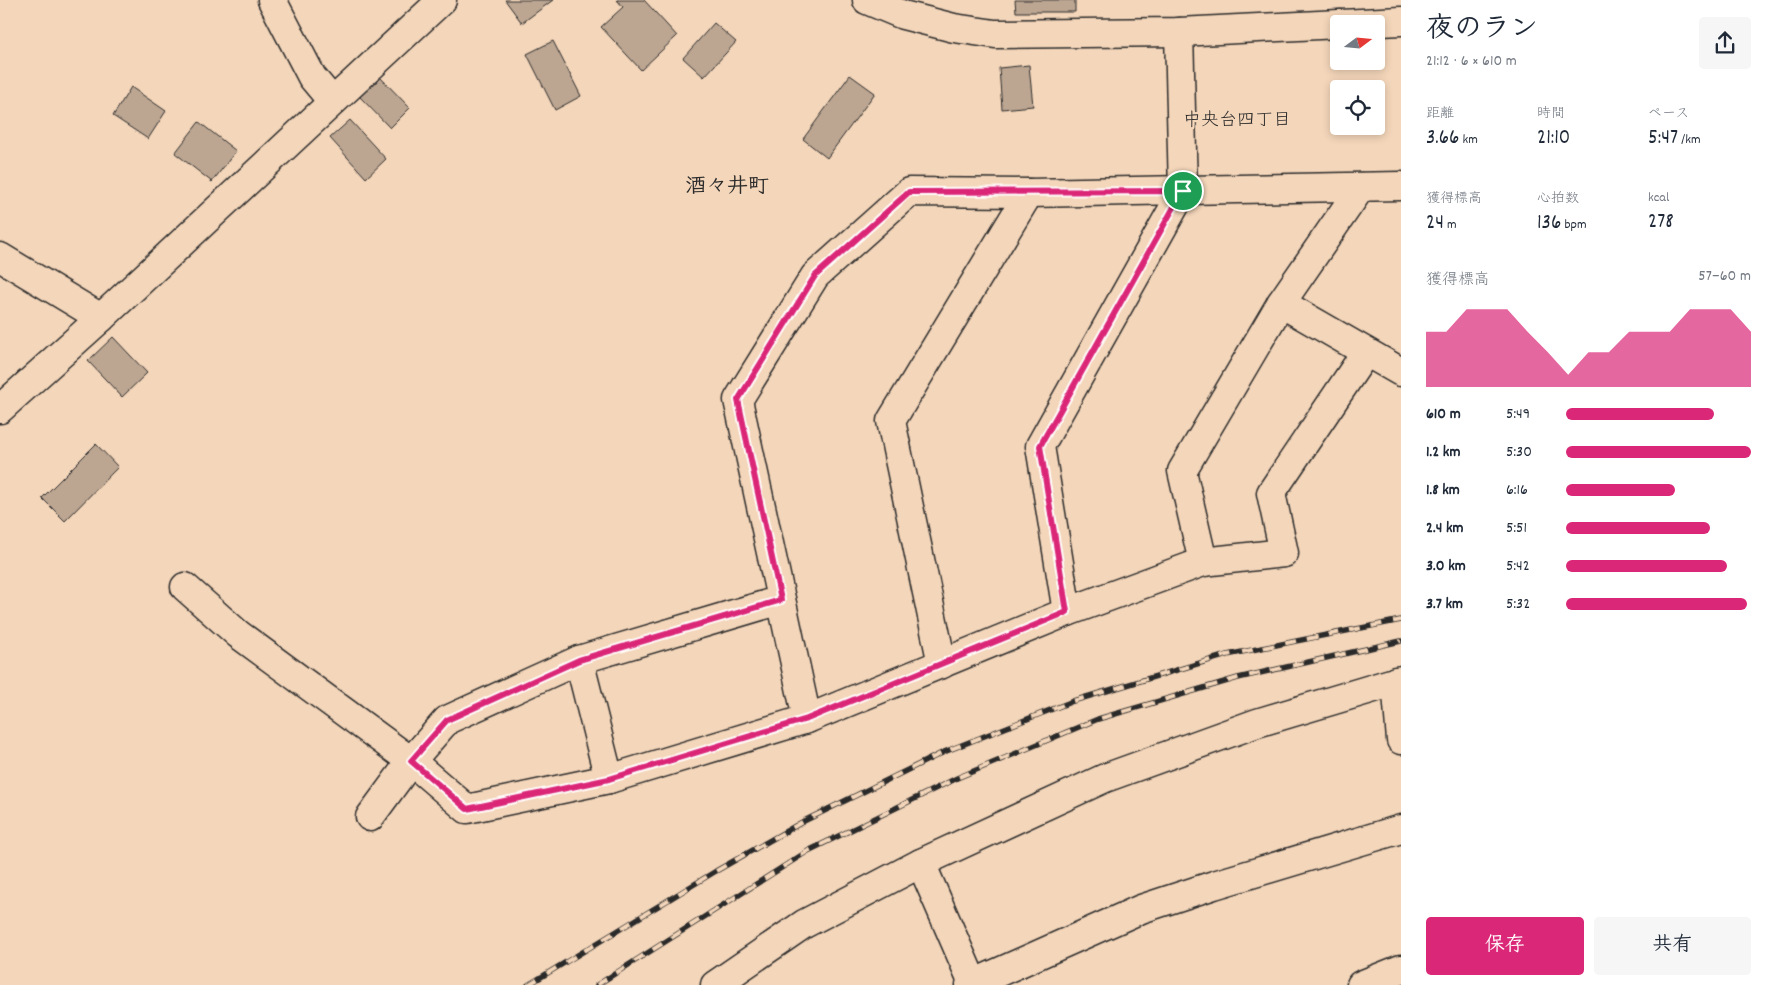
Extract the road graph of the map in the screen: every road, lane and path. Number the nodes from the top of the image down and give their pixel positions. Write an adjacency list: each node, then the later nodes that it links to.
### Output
1 (272, 0): 8 (street)
2 (442, 0): 8 (street)
3 (867, 0): 7 (street)
4 (1401, 21): 5 (street)
5 (1385, 22)
6 (1330, 24): 7 (street)
7 (1180, 32): 11 (street)
8 (332, 101): 15 (street)
9 (1401, 186): 10 (street)
10 (1361, 187): 11 (street); 14 (street)
11 (1183, 191): 12 (street); 22 (street)
12 (1029, 193): 21 (street); 24 (street)
13 (0, 258): 15 (street)
14 (1281, 303): 16 (street); 19 (street)
15 (101, 318): 18 (street)
16 (1366, 352): 17 (street); 19 (street)
17 (1401, 372)
18 (0, 409)
19 (1203, 562): 22 (street)
20 (185, 587): 28 (street)
21 (781, 600): 23 (street); 26 (street)
22 (1067, 612): 24 (street)
23 (579, 660): 28 (street); 29 (street)
24 (942, 664): 26 (street)
25 (1399, 681): 27 (street); 32 (street)
26 (807, 719): 29 (street)
27 (1401, 740)
28 (411, 761): 29 (street); 30 (street)
29 (609, 779)
30 (370, 816)
31 (1401, 829): 34 (street)
32 (921, 863): 34 (street); 35 (street)
33 (1401, 969): 36 (street)
34 (972, 984)
35 (715, 985)
36 (1361, 985)

